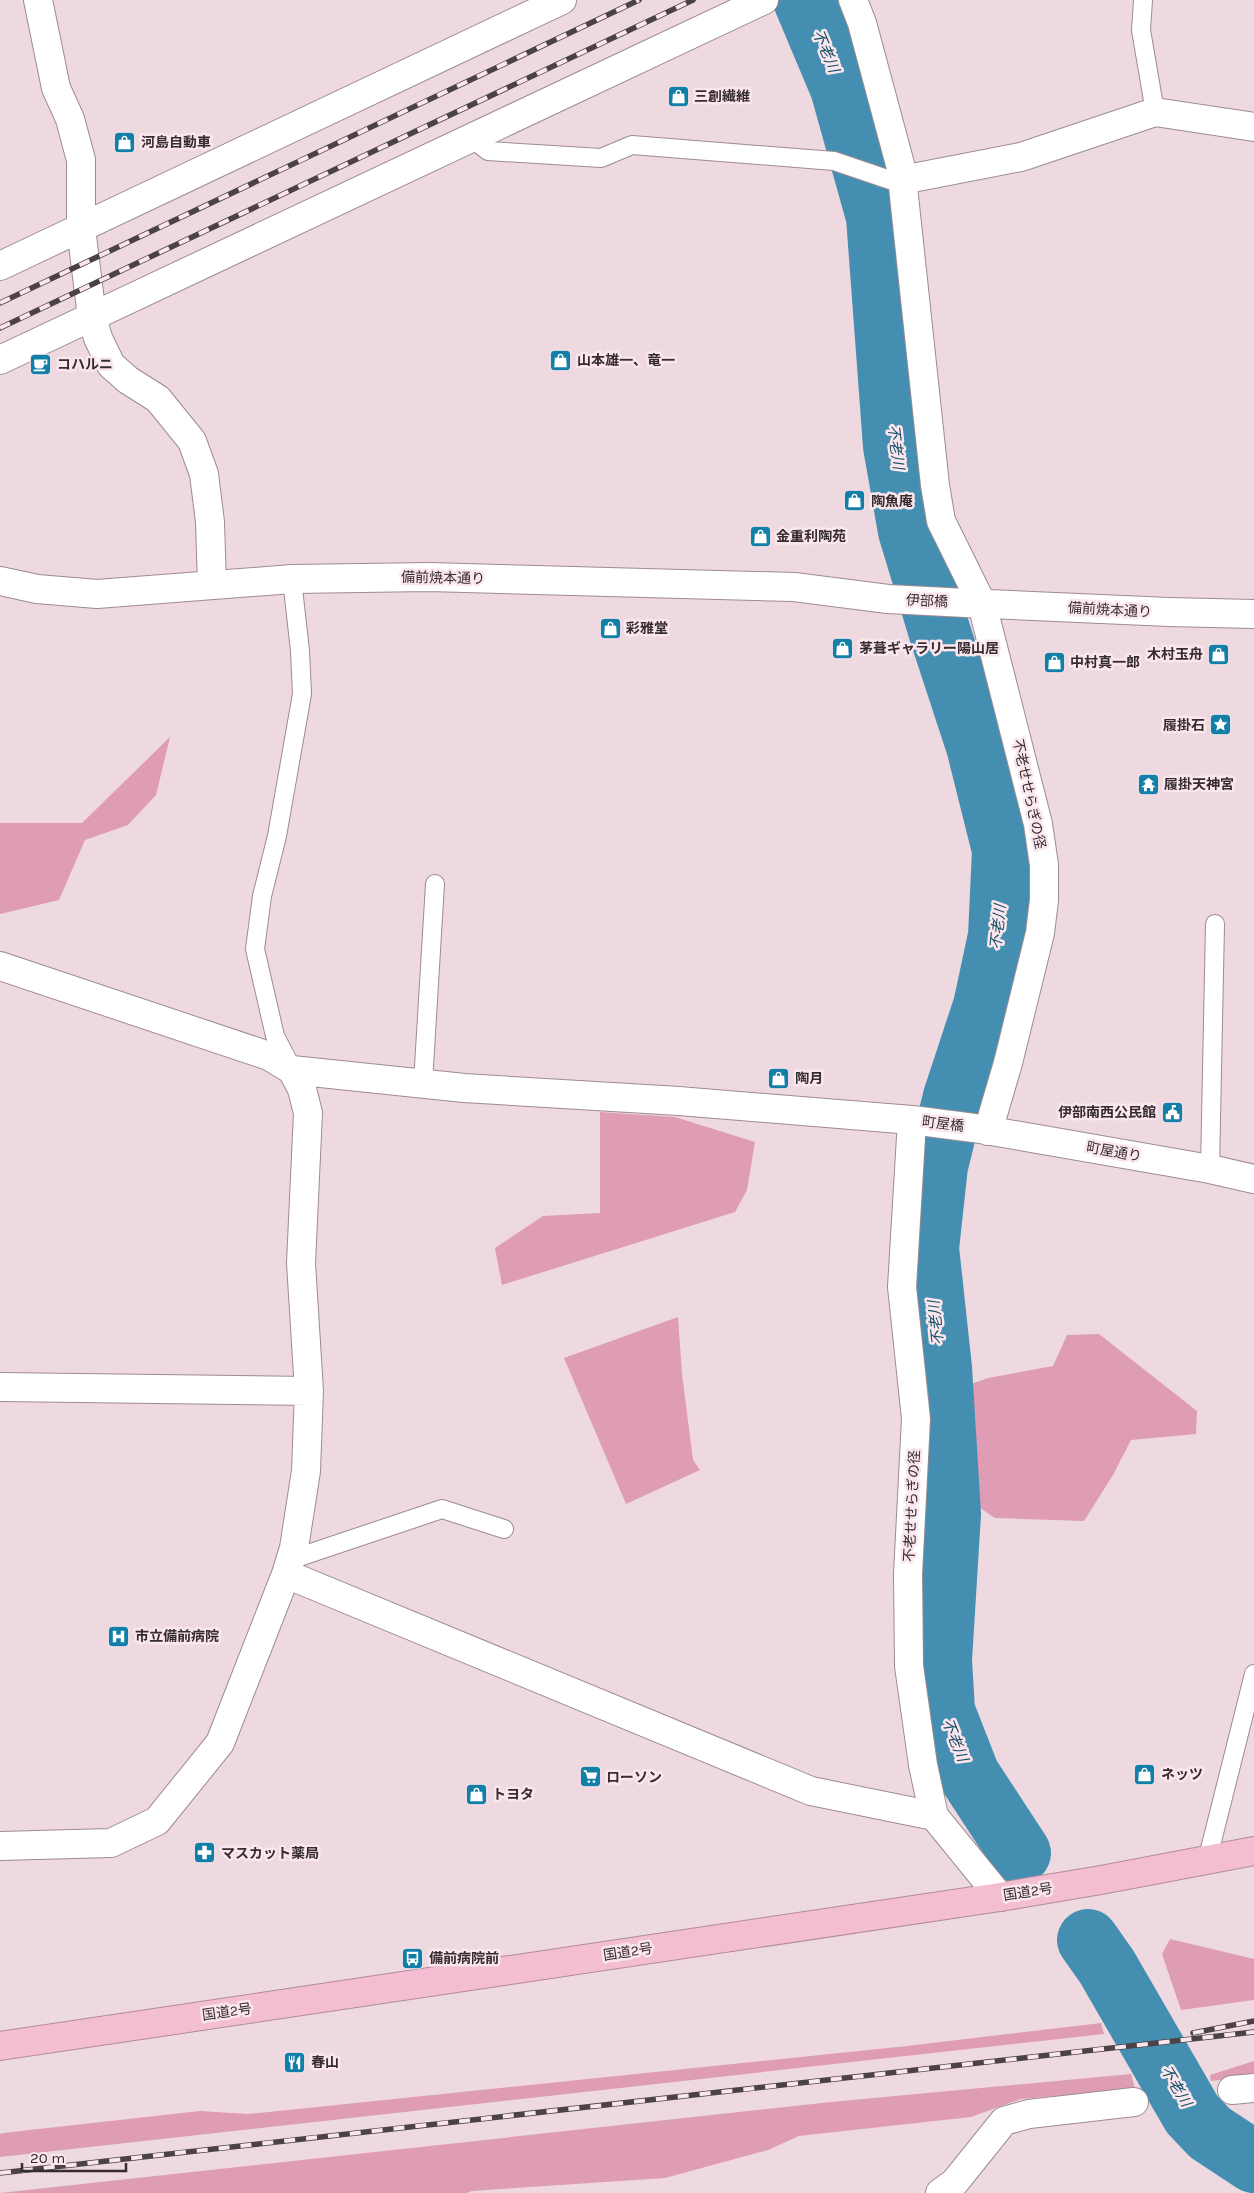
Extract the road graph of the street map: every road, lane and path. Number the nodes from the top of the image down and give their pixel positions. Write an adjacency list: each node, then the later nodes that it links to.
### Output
1 (38, 0): 10 (street)
2 (562, 0): 10 (street)
3 (764, 0): 8 (street)
4 (854, 0): 9 (street, 不老せせらぎの径)
5 (1143, 0): 6 (lane)
6 (1155, 112): 7 (street); 9 (street)
7 (1254, 127)
8 (470, 137): 9 (lane); 12 (street)
9 (896, 180): 18 (street, 不老せせらぎの径)
10 (81, 228): 11 (street); 12 (street)
11 (0, 266)
12 (92, 317): 13 (street); 16 (street)
13 (0, 360)
14 (292, 579): 16 (street, 備前焼本通り); 17 (street, 備前焼本通り); 23 (lane)
15 (0, 581): 16 (street, 備前焼本通り)
16 (212, 584)
17 (888, 598): 18 (street, 伊部橋)
18 (974, 603): 19 (street, 備前焼本通り); 26 (street, 不老せせらぎの径)
19 (1254, 614)
20 (435, 884): 24 (lane)
21 (1215, 924): 27 (lane)
22 (0, 966): 23 (street)
23 (292, 1070): 24 (street, 町屋橋); 30 (street)
24 (423, 1083): 25 (street, 町屋橋)
25 (912, 1120): 26 (street, 町屋橋); 34 (street, 不老せせらぎの径)
26 (981, 1129): 27 (street, 町屋通り)
27 (1210, 1169): 28 (street, 町屋通り)
28 (1254, 1179)
29 (0, 1387): 30 (street)
30 (309, 1391): 32 (street)
31 (504, 1529): 32 (lane)
32 (288, 1567): 34 (street); 35 (street)
33 (1254, 1674): 37 (lane)
34 (934, 1816): 38 (street, 不老せせらぎの径)
35 (0, 1846)
36 (1254, 1851): 37 (highway, 国道2号)
37 (1207, 1861): 38 (highway, 国道2号)
38 (1000, 1897): 39 (highway, 国道2号)
39 (0, 2046)
40 (1134, 2102): 41 (street)
41 (940, 2193)

